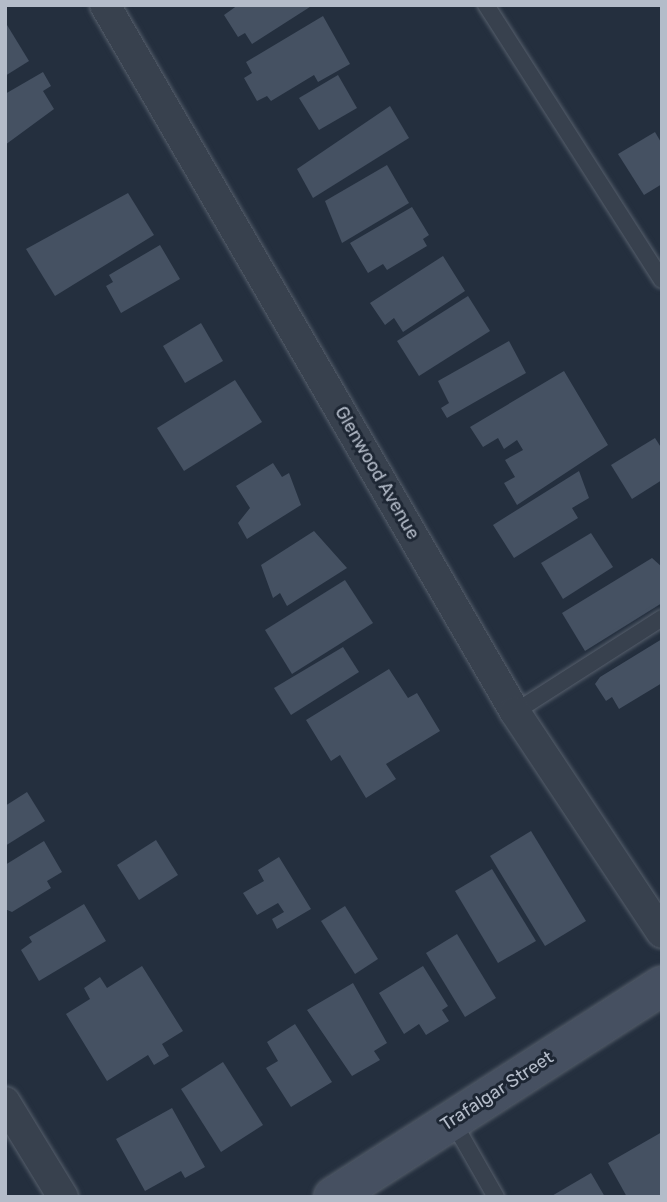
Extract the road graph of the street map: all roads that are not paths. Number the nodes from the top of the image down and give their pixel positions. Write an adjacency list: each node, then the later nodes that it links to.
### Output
1 (105, 5): 5 (street, Glenwood Avenue)
2 (486, 5): 3 (lane)
3 (662, 280)
4 (662, 618): 5 (lane)
5 (515, 712): 6 (street, Glenwood Avenue)
6 (662, 933)
7 (662, 986): 9 (main road, Trafalgar Street)
8 (5, 1102): 10 (street)
9 (452, 1121): 11 (main road, Trafalgar Street); 12 (lane)
10 (63, 1197)
11 (333, 1197)
12 (496, 1197)

